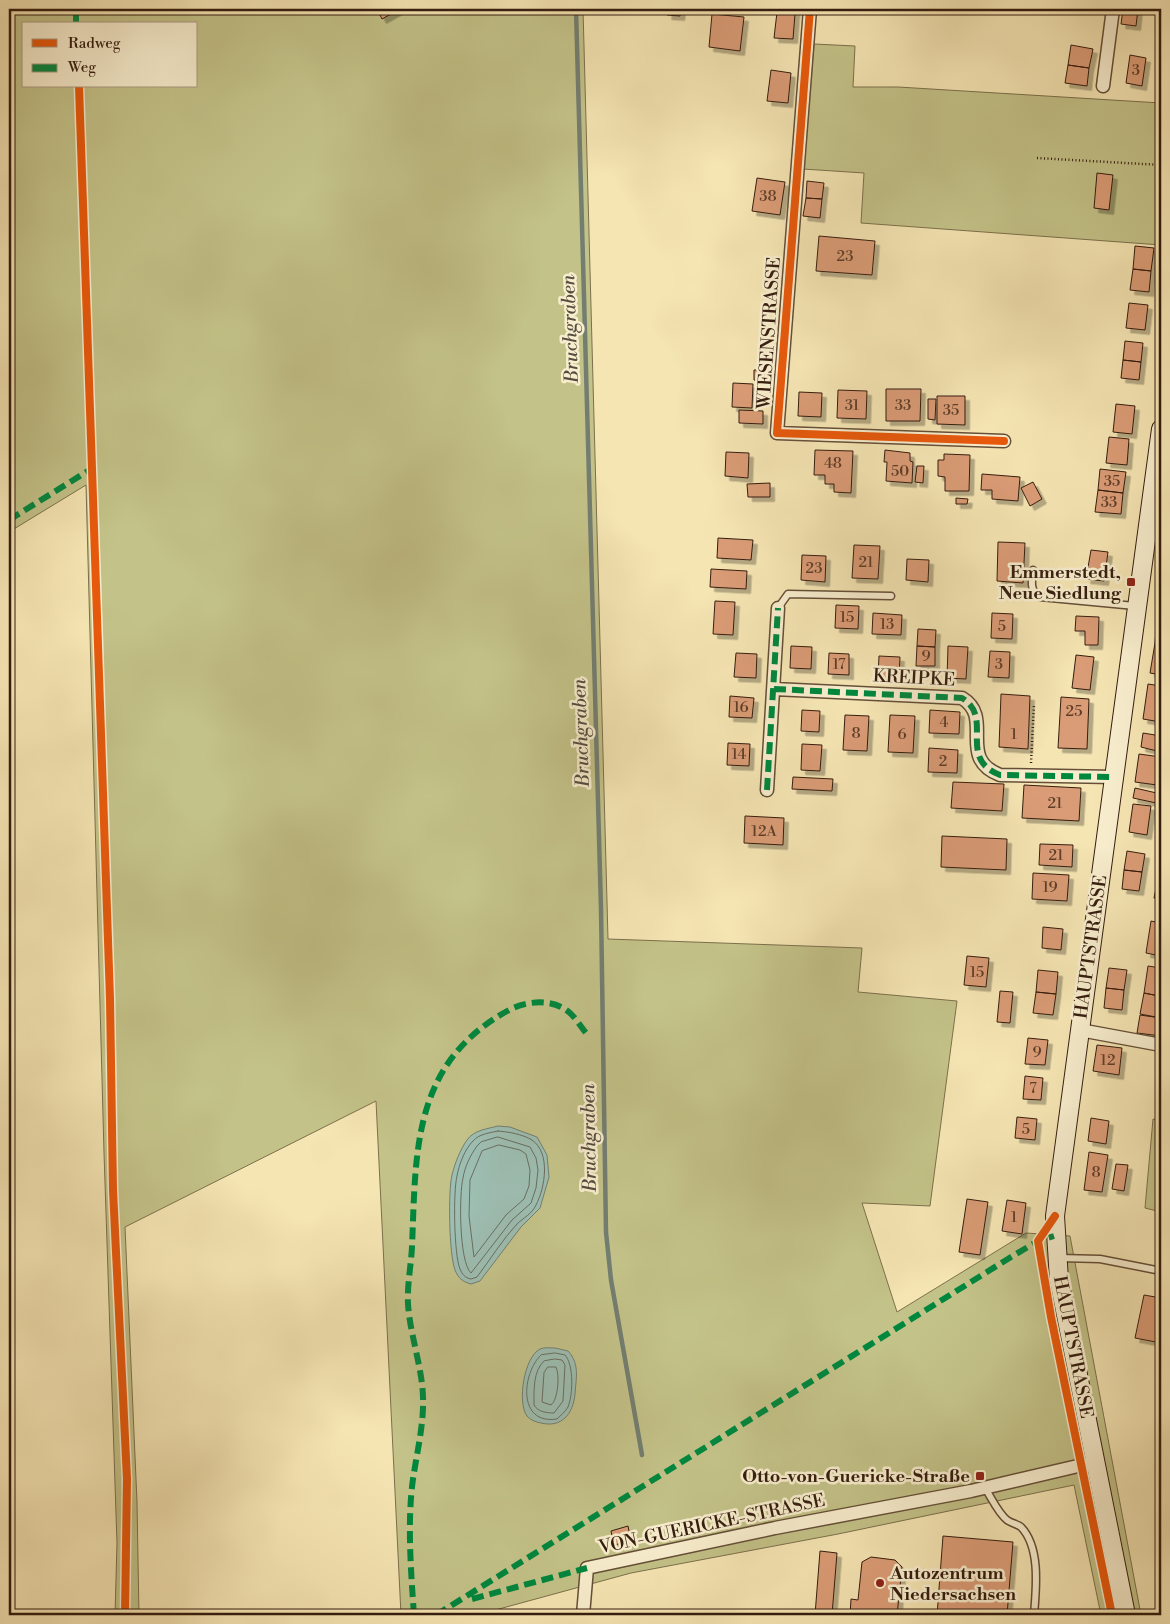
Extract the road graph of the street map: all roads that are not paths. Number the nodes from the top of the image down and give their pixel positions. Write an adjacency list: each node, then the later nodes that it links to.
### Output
1 (810, 9): 5 (street, WIESENSTRASSE)
2 (1114, 9): 3 (street)
3 (1103, 86)
4 (1161, 429): 6 (main road, HAUPTSTRASSE)
5 (1004, 441)
6 (1155, 523): 9 (main road, HAUPTSTRASSE)
7 (1033, 570): 9 (lane)
8 (891, 596): 10 (lane)
9 (1136, 606): 12 (main road, HAUPTSTRASSE)
10 (778, 608): 11 (street)
11 (774, 689): 12 (street, KREIPKE); 13 (street)
12 (1114, 777): 14 (main road, HAUPTSTRASSE)
13 (767, 790)
14 (1080, 1030): 15 (street); 16 (main road, HAUPTSTRASSE)
15 (1161, 1045)
16 (1056, 1258): 17 (lane); 18 (main road, HAUPTSTRASSE)
17 (1161, 1271)
18 (1096, 1462): 19 (street, VON-GUERICKE-STRASSE); 22 (main road, HAUPTSTRASSE)
19 (985, 1488): 20 (street, VON-GUERICKE-STRASSE); 21 (lane)
20 (584, 1615)
21 (1034, 1615)
22 (1126, 1615)

